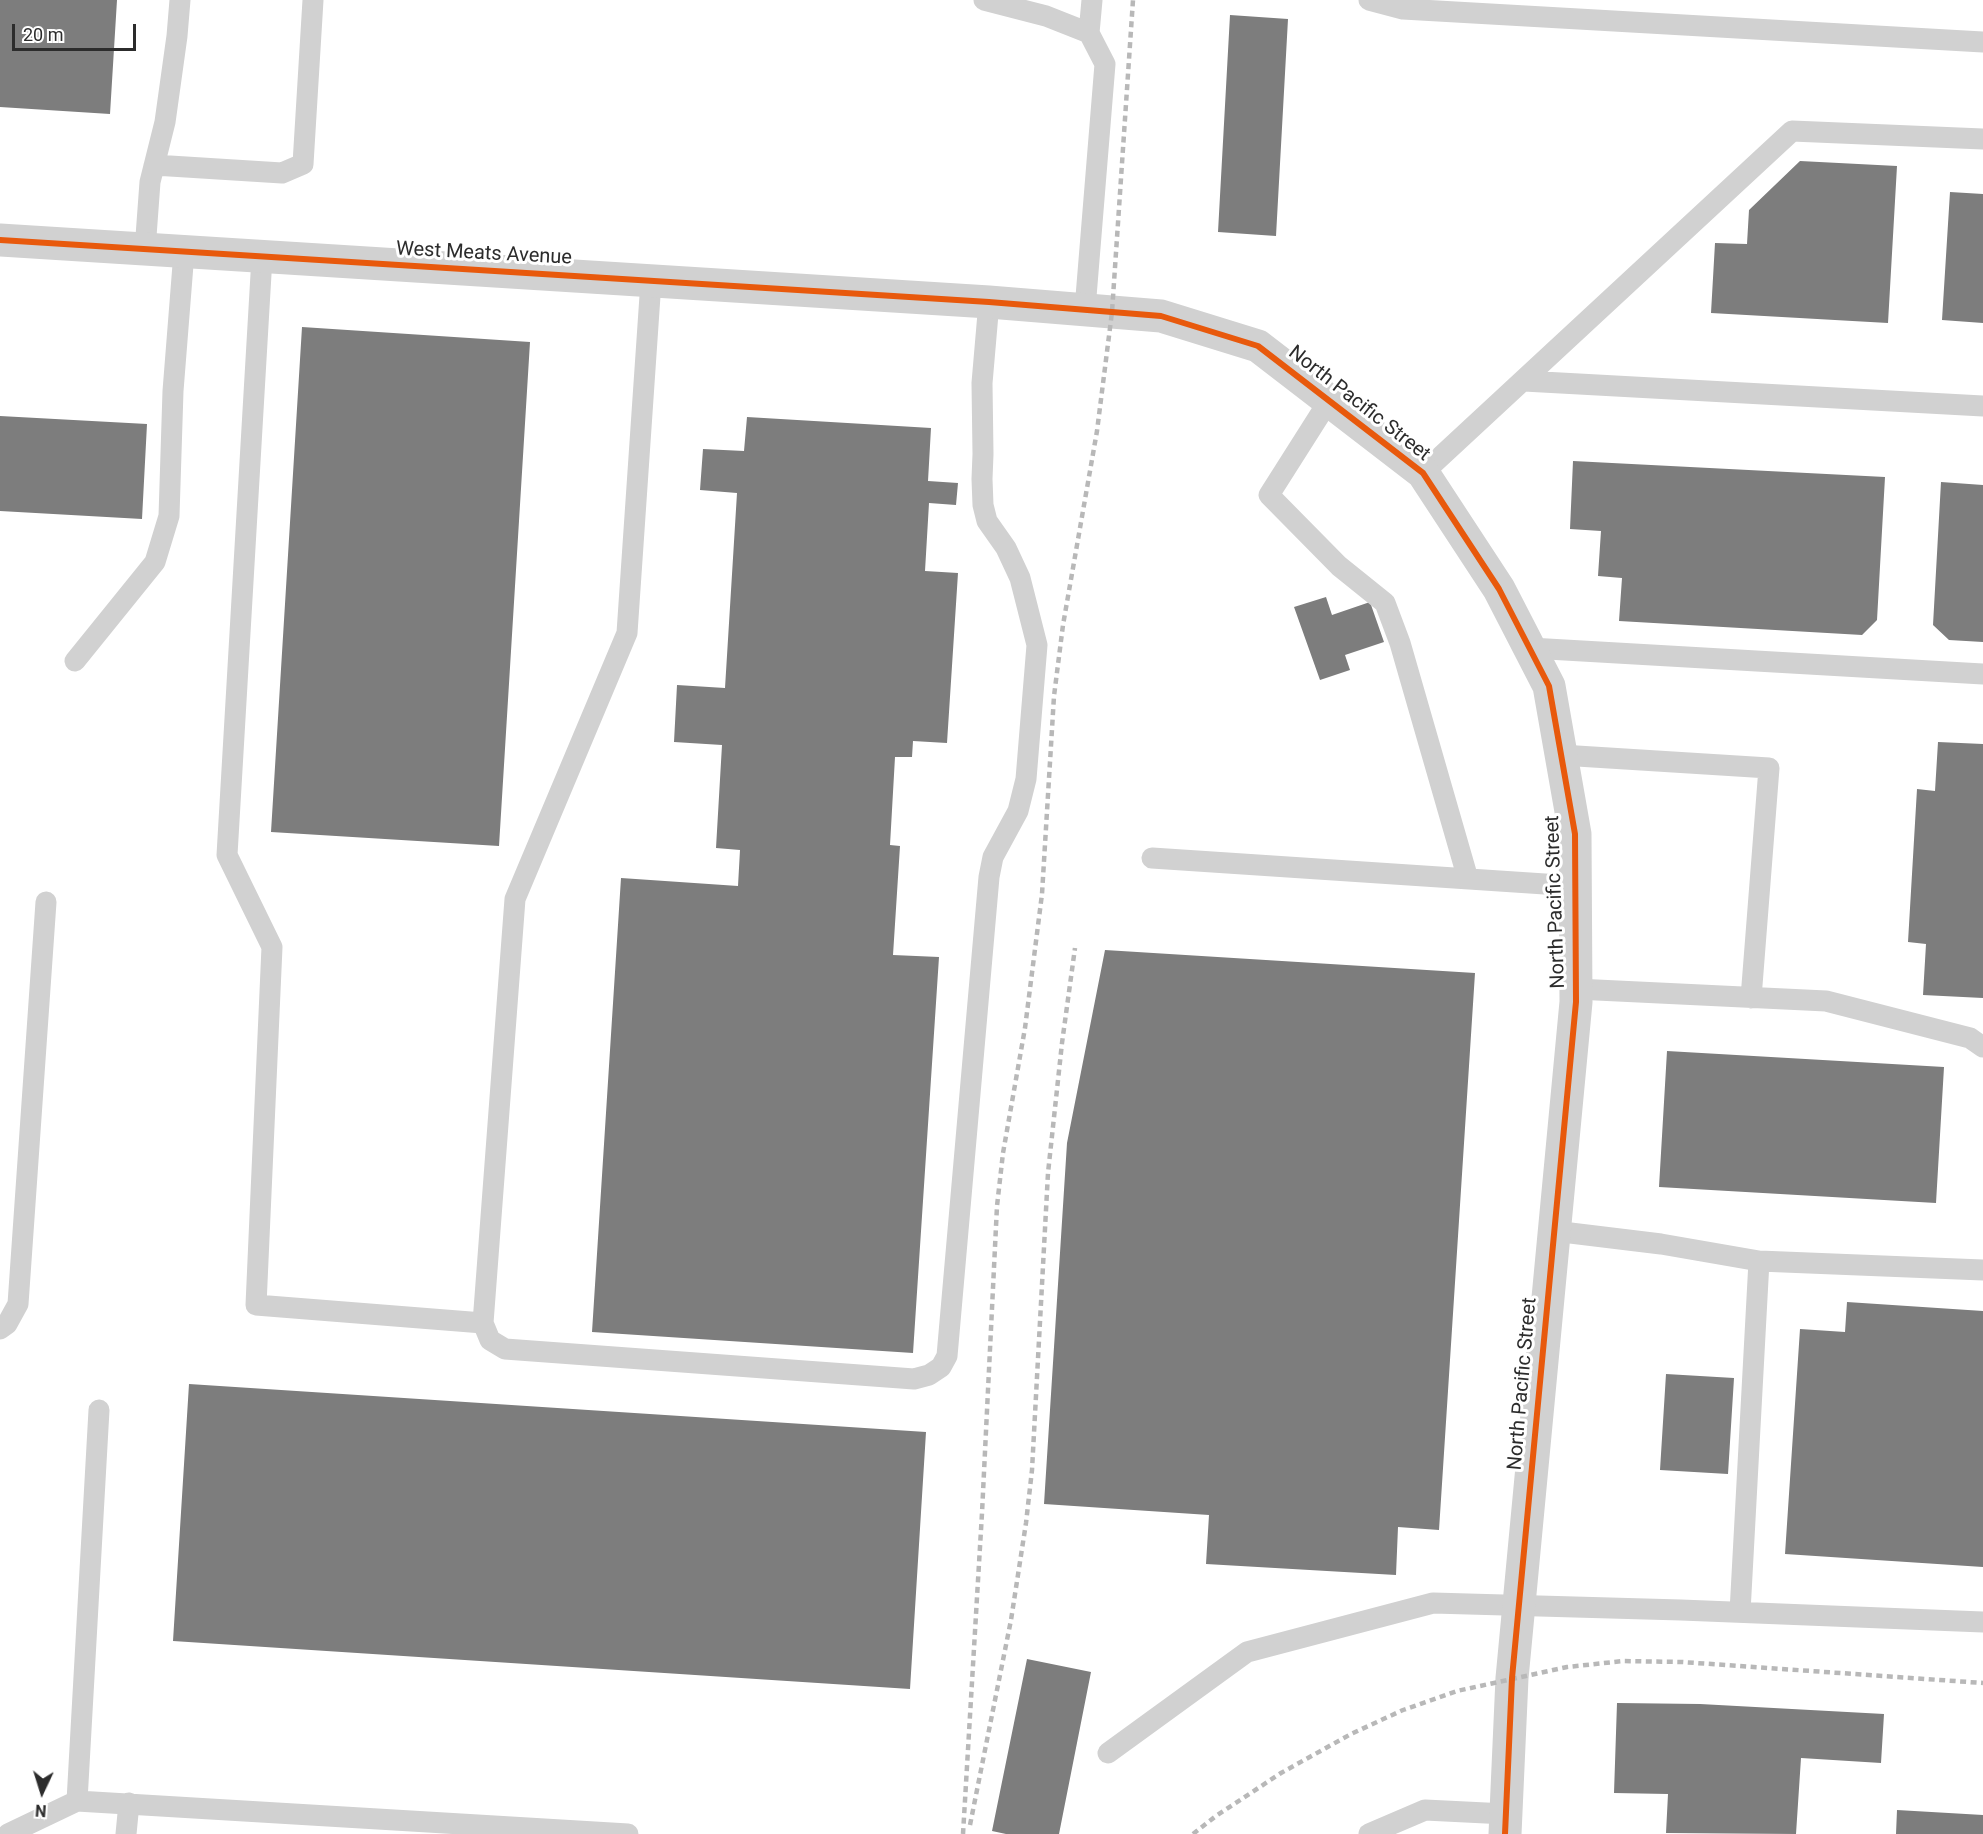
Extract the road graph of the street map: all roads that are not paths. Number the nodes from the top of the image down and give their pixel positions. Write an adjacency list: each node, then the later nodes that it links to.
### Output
1 (180, 0): 9 (lane)
2 (313, 0): 9 (lane)
3 (984, 0): 6 (lane)
4 (1092, 0): 6 (lane)
5 (1369, 0): 7 (lane)
6 (1089, 33): 16 (lane)
7 (1983, 42)
8 (1983, 139): 17 (lane)
9 (154, 165): 11 (lane)
10 (0, 240): 11 (street, West Meats Avenue)
11 (145, 250): 12 (street, West Meats Avenue)
12 (184, 252): 13 (street, West Meats Avenue); 22 (lane)
13 (262, 257): 14 (street, West Meats Avenue); 35 (lane)
14 (651, 281): 15 (street, West Meats Avenue); 35 (lane)
15 (977, 301): 16 (street, North Pacific Street); 35 (lane)
16 (1085, 309): 18 (street, North Pacific Street)
17 (1524, 381): 19 (lane); 20 (lane)
18 (1328, 402): 20 (street, North Pacific Street); 26 (lane)
19 (1983, 406)
20 (1423, 473): 21 (street, North Pacific Street)
21 (1530, 648): 23 (lane); 24 (street, North Pacific Street)
22 (75, 661)
23 (1983, 674)
24 (1561, 756): 27 (street, North Pacific Street); 30 (lane)
25 (1152, 858): 26 (lane)
26 (1468, 879): 27 (lane)
27 (1575, 886): 29 (street, North Pacific Street)
28 (46, 902): 36 (lane)
29 (1576, 989): 30 (lane); 32 (street, North Pacific Street)
30 (1752, 998): 31 (lane)
31 (1983, 1047)
32 (1554, 1231): 33 (lane); 38 (street, North Pacific Street)
33 (1759, 1261): 34 (lane); 39 (lane)
34 (1983, 1270)
35 (483, 1323)
36 (0, 1329)
37 (99, 1410): 42 (lane)
38 (1519, 1604): 39 (lane); 41 (lane); 44 (street, North Pacific Street)
39 (1740, 1612): 40 (lane)
40 (1983, 1622)
41 (1108, 1753)
42 (76, 1801): 43 (lane); 45 (lane)
43 (129, 1803): 46 (lane); 47 (lane)
44 (1506, 1824): 48 (lane)
45 (8, 1834)
46 (126, 1834)
47 (628, 1834)
48 (1369, 1834)

